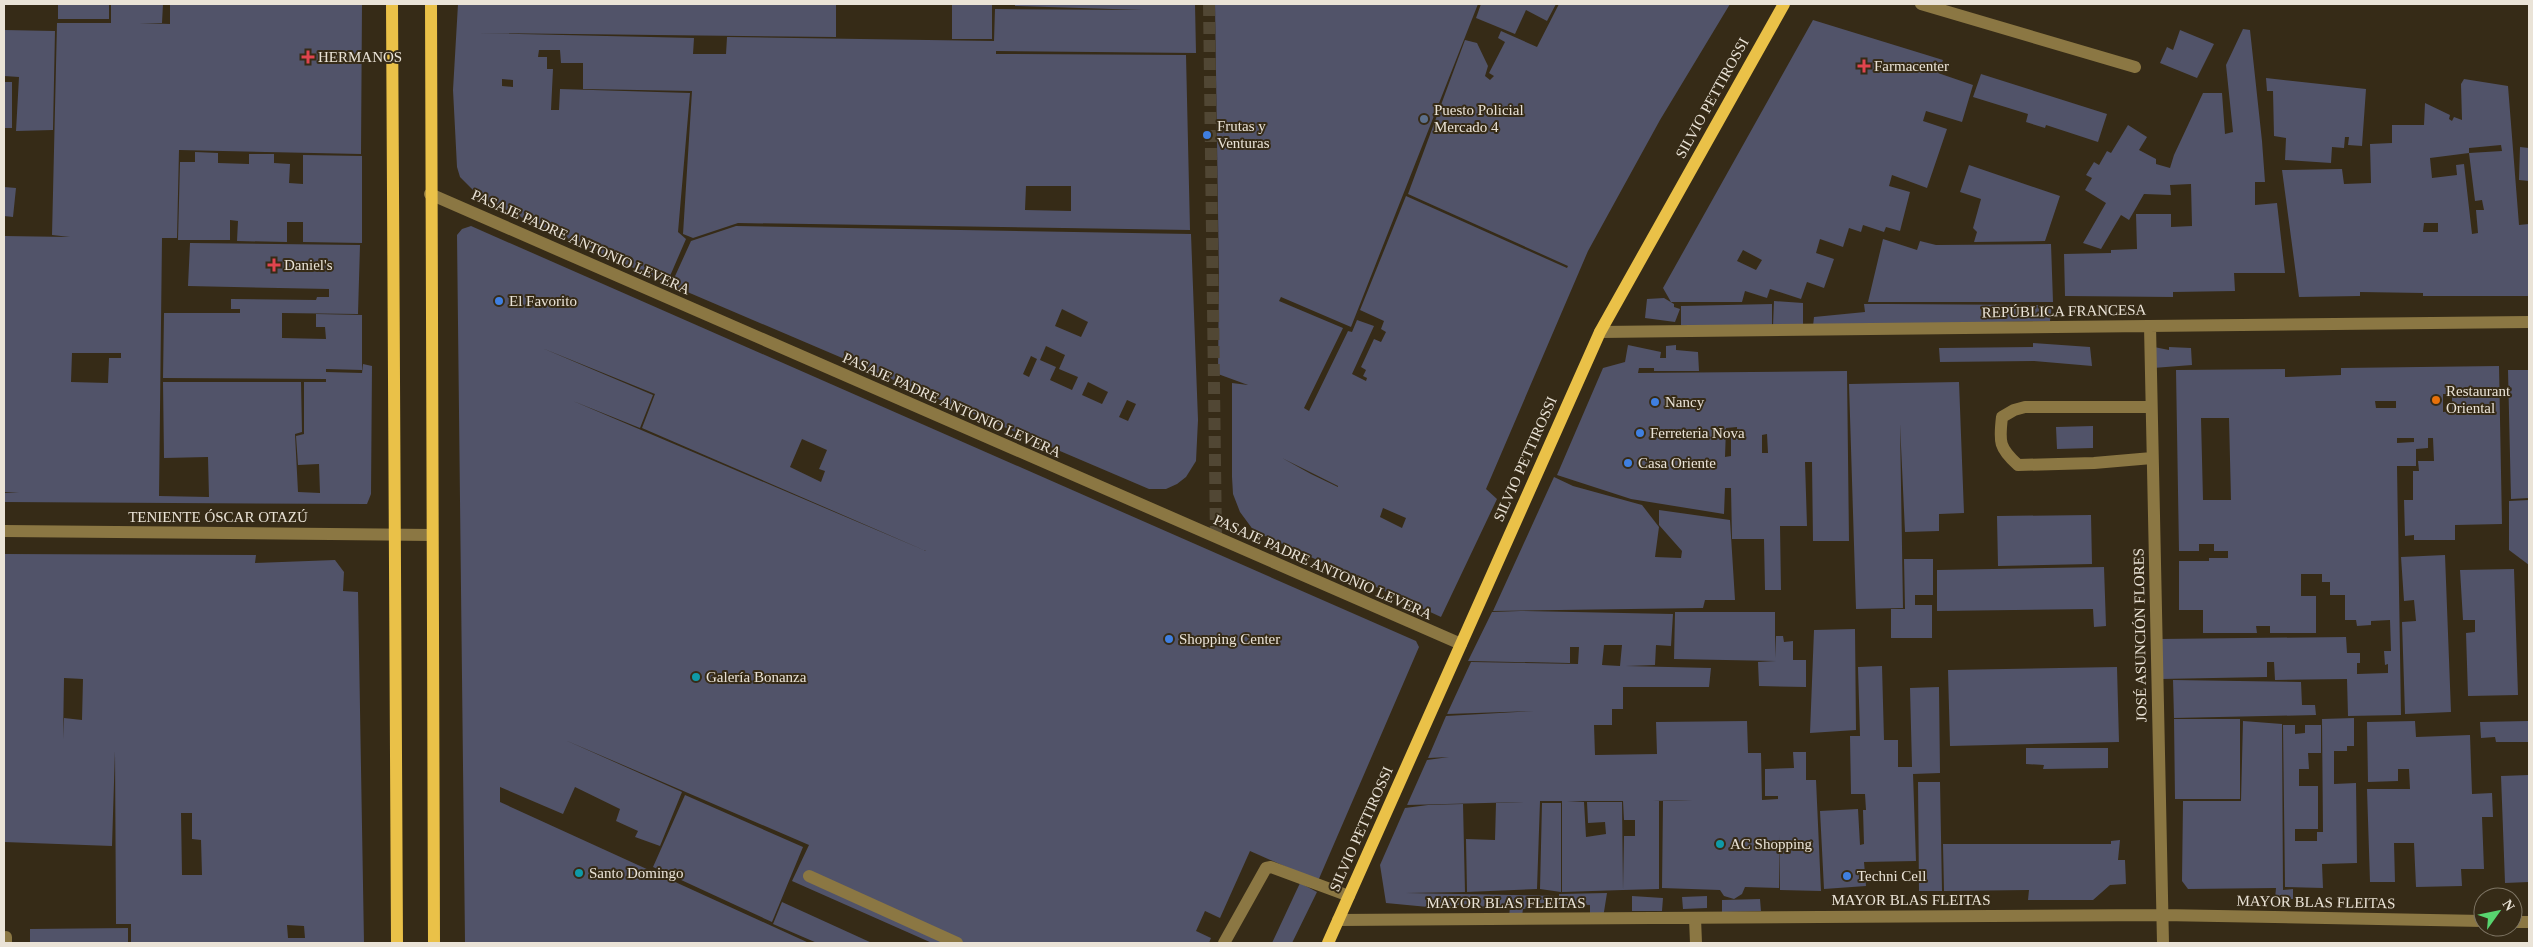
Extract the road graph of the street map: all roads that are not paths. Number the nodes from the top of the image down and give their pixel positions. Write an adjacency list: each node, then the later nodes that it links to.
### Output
1 (392, 4): 13 (main road)
2 (431, 4): 6 (main road)
3 (1784, 4): 9 (main road, SILVIO PETTIROSSI)
4 (1921, 4): 5 (street)
5 (2135, 66)
6 (430, 194): 14 (main road); 15 (street, PASAJE PADRE ANTONIO LEVERA)
7 (2529, 322): 8 (street, REPÚBLICA FRANCESA)
8 (2150, 326): 9 (street, REPÚBLICA FRANCESA); 10 (street, JOSÉ ASUNCIÓN FLORES)
9 (1600, 332): 15 (main road, SILVIO PETTIROSSI)
10 (2151, 408): 11 (street, JOSÉ ASUNCIÓN FLORES); 11 (street)
11 (2152, 458): 18 (street, JOSÉ ASUNCIÓN FLORES)
12 (4, 531): 13 (street, TENIENTE ÓSCAR OTAZÚ)
13 (395, 534): 14 (street, TENIENTE ÓSCAR OTAZÚ); 22 (main road)
14 (432, 535): 23 (main road)
15 (1461, 644): 17 (main road, SILVIO PETTIROSSI)
16 (809, 876): 24 (street)
17 (1349, 896): 20 (main road, SILVIO PETTIROSSI); 25 (street)
18 (2162, 915): 19 (street, MAYOR BLAS FLEITAS); 21 (street, MAYOR BLAS FLEITAS); 28 (street, JOSÉ ASUNCIÓN FLORES)
19 (1695, 918): 20 (street, MAYOR BLAS FLEITAS); 27 (street)
20 (1338, 920): 26 (main road, SILVIO PETTIROSSI)
21 (2473, 921)
22 (397, 943)
23 (434, 943)
24 (956, 943)
25 (1224, 943)
26 (1328, 943)
27 (1696, 943)
28 (2163, 943)

